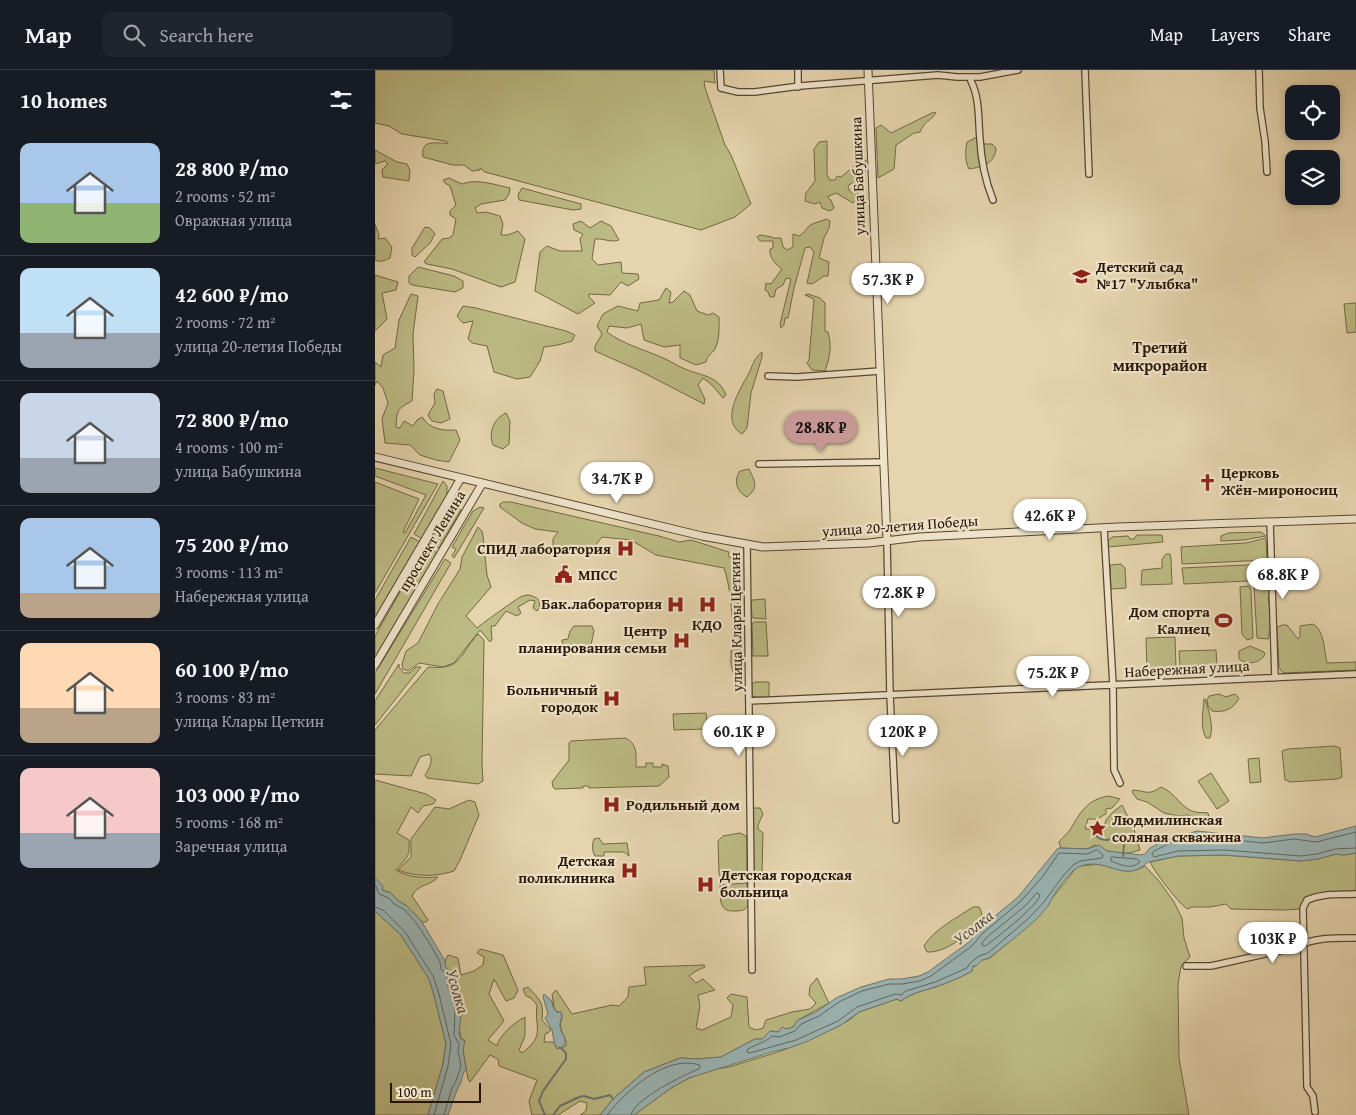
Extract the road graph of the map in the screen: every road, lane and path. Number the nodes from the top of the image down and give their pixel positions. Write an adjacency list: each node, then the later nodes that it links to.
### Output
1 (720, 70): 10 (street)
2 (798, 70): 10 (street)
3 (868, 70): 9 (street, улица Бабушкина)
4 (1018, 70): 7 (street)
5 (1085, 70): 12 (street)
6 (1259, 70): 11 (street)
7 (938, 73): 9 (street)
8 (971, 81): 13 (street)
9 (868, 82): 10 (street); 14 (street, улица Бабушкина)
10 (798, 87)
11 (1267, 172)
12 (1089, 174)
13 (993, 200)
14 (880, 371): 15 (street); 17 (street, улица Бабушкина)
15 (768, 376)
16 (375, 457): 19 (street, улица 20-летия Победы)
17 (884, 462): 18 (street); 24 (street, улица Бабушкина)
18 (759, 464)
19 (461, 478): 20 (street, улица 20-летия Победы); 26 (street, проспект Ленина)
20 (482, 484): 25 (street, улица 20-летия Победы); 27 (street, проспект Ленина)
21 (1356, 519): 22 (street, улица 20-летия Победы)
22 (1270, 522): 23 (street, улица 20-летия Победы); 29 (street)
23 (1104, 528): 24 (street, улица 20-летия Победы); 30 (street)
24 (887, 542): 25 (street, улица 20-летия Победы); 31 (street, улица Бабушкина)
25 (747, 544): 32 (street, улица Клары Цеткин)
26 (375, 625)
27 (375, 664)
28 (1356, 674): 29 (street, Набережная улица)
29 (1275, 678): 30 (street, Набережная улица)
30 (1113, 685): 31 (street, Набережная улица); 33 (street)
31 (890, 695): 32 (street, Набережная улица); 34 (street, улица Бабушкина)
32 (749, 702): 39 (street, улица Клары Цеткин)
33 (1120, 783)
34 (895, 820)
35 (1356, 894): 37 (street)
36 (1356, 938): 37 (street)
37 (1304, 943): 38 (street); 40 (street)
38 (1186, 966)
39 (752, 970)
40 (1315, 1112)

